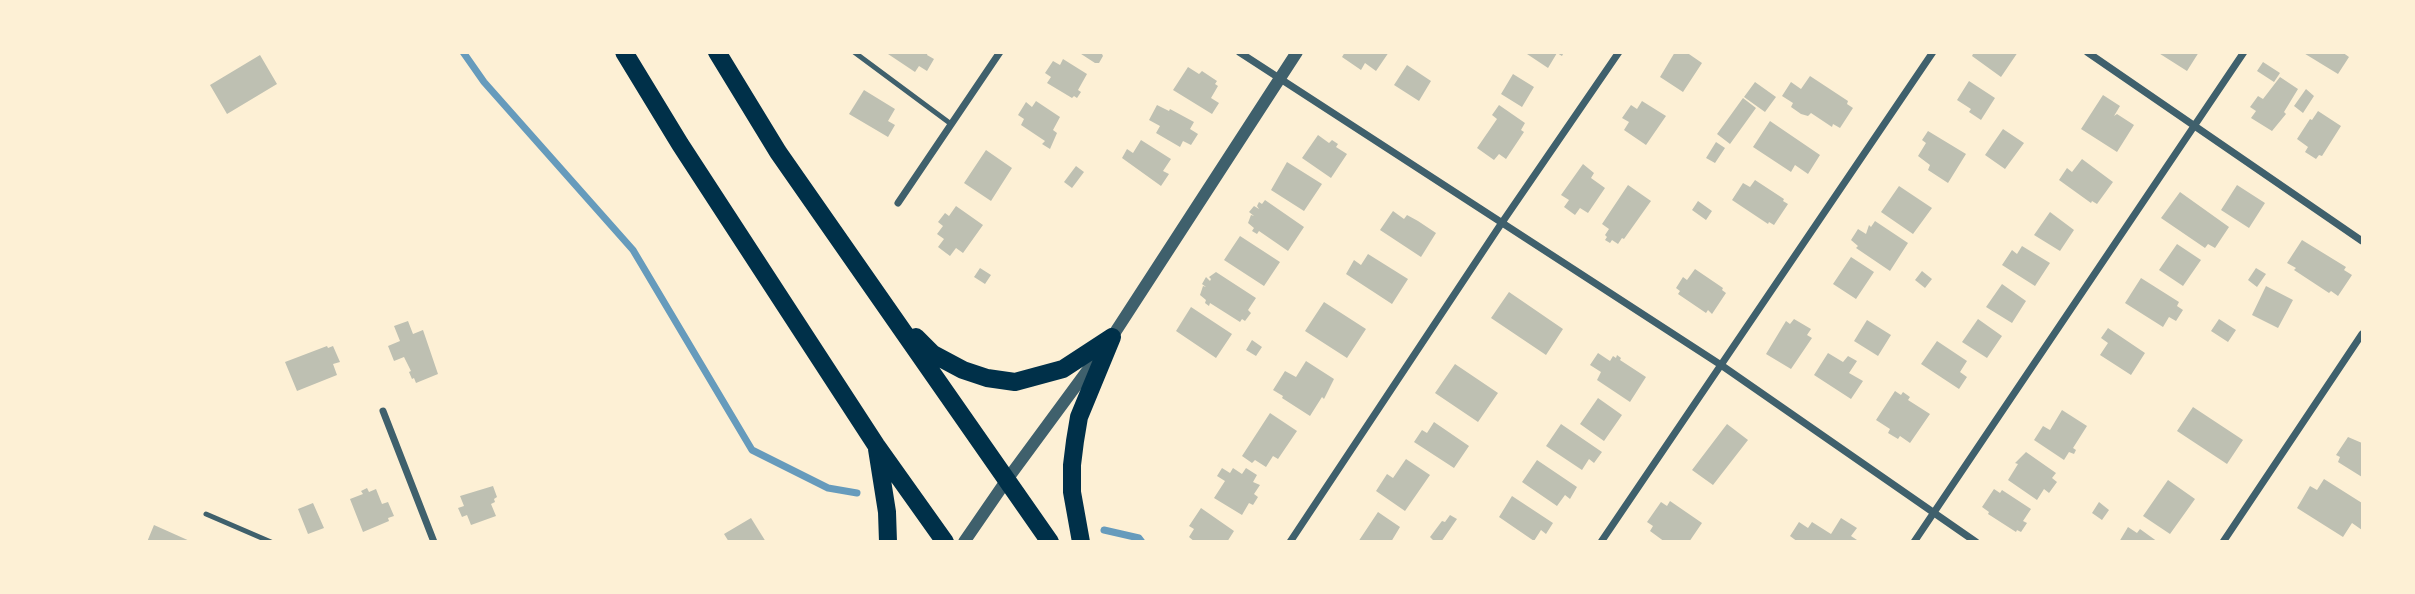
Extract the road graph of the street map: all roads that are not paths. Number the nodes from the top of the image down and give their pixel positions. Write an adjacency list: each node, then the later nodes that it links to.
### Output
1 (624, 52): 22 (highway)
2 (717, 52): 17 (highway)
3 (854, 52): 12 (lane)
4 (1000, 52): 12 (street)
5 (1239, 52): 11 (street)
6 (1297, 52): 11 (street)
7 (1619, 52): 15 (street)
8 (1933, 52): 20 (street)
9 (2087, 52): 13 (street)
10 (2244, 52): 13 (street)
11 (1279, 79): 15 (street); 19 (street)
12 (951, 124): 14 (street)
13 (2194, 126): 16 (street); 24 (street)
14 (898, 203)
15 (1501, 224): 20 (street); 33 (street)
16 (2362, 242)
17 (867, 283): 19 (highway); 23 (highway)
18 (2362, 334): 37 (street)
19 (1112, 337): 23 (street); 32 (highway)
20 (1721, 365): 24 (street); 34 (street)
21 (383, 411): 27 (street)
22 (876, 445): 28 (highway); 29 (highway)
23 (1006, 481): 30 (street); 31 (highway)
24 (1933, 512): 35 (street); 36 (street)
25 (206, 514): 26 (lane)
26 (271, 541)
27 (434, 541)
28 (888, 541)
29 (945, 541)
30 (964, 541)
31 (1050, 541)
32 (1081, 541)
33 (1290, 541)
34 (1601, 541)
35 (1913, 541)
36 (1976, 541)
37 (2223, 541)

